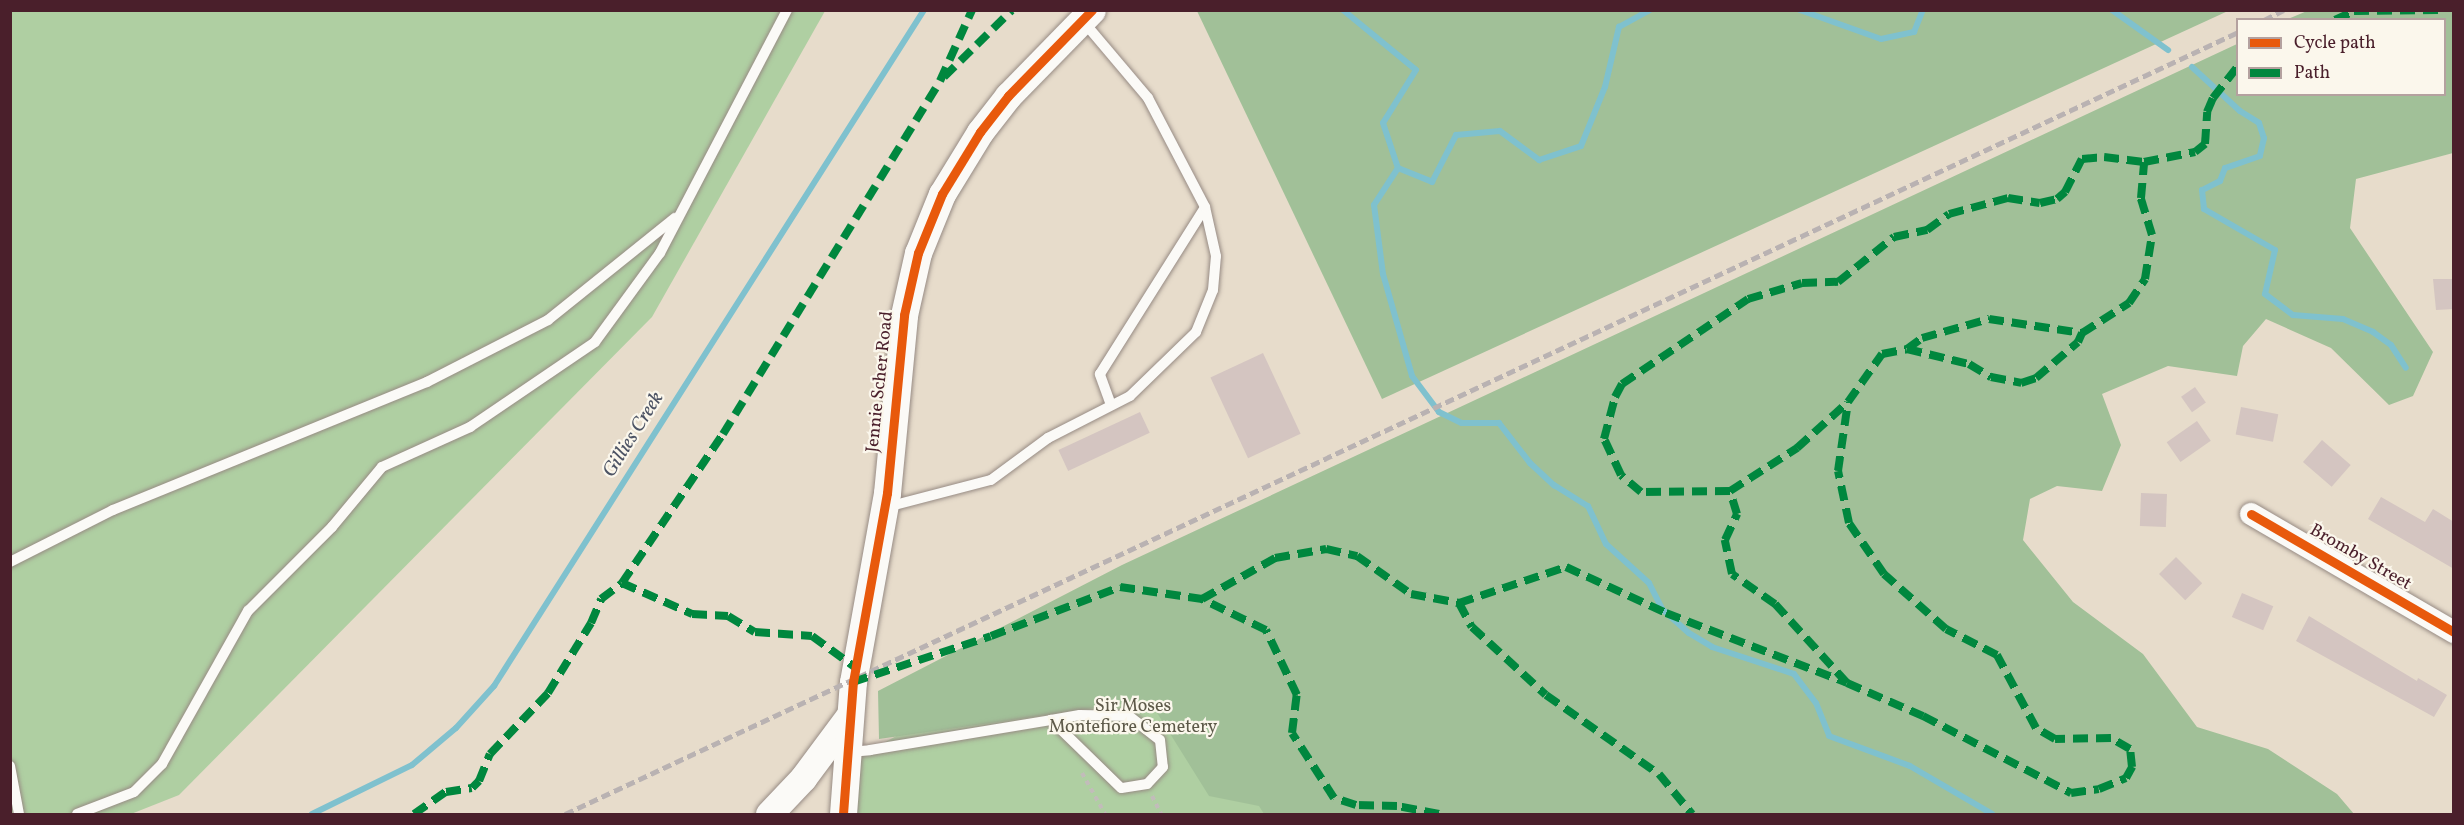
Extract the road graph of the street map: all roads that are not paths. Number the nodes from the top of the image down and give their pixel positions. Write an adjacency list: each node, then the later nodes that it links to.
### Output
1 (787, 10): 4 (lane)
2 (1087, 16): 3 (lane); 6 (street, Jennie Scher Road)
3 (1205, 207): 5 (lane); 5 (lane)
4 (679, 214): 8 (lane); 15 (lane)
5 (1111, 405): 6 (lane)
6 (884, 508): 10 (street, Jennie Scher Road)
7 (2251, 514): 9 (street, Bromby Street)
8 (10, 562)
9 (2454, 632)
10 (849, 716): 12 (street, Jennie Scher Road); 16 (street)
11 (1051, 720): 11 (lane); 12 (lane)
12 (845, 752): 17 (street, Jennie Scher Road)
13 (10, 766): 14 (lane)
14 (19, 814)
15 (77, 814)
16 (769, 814)
17 (843, 814)

